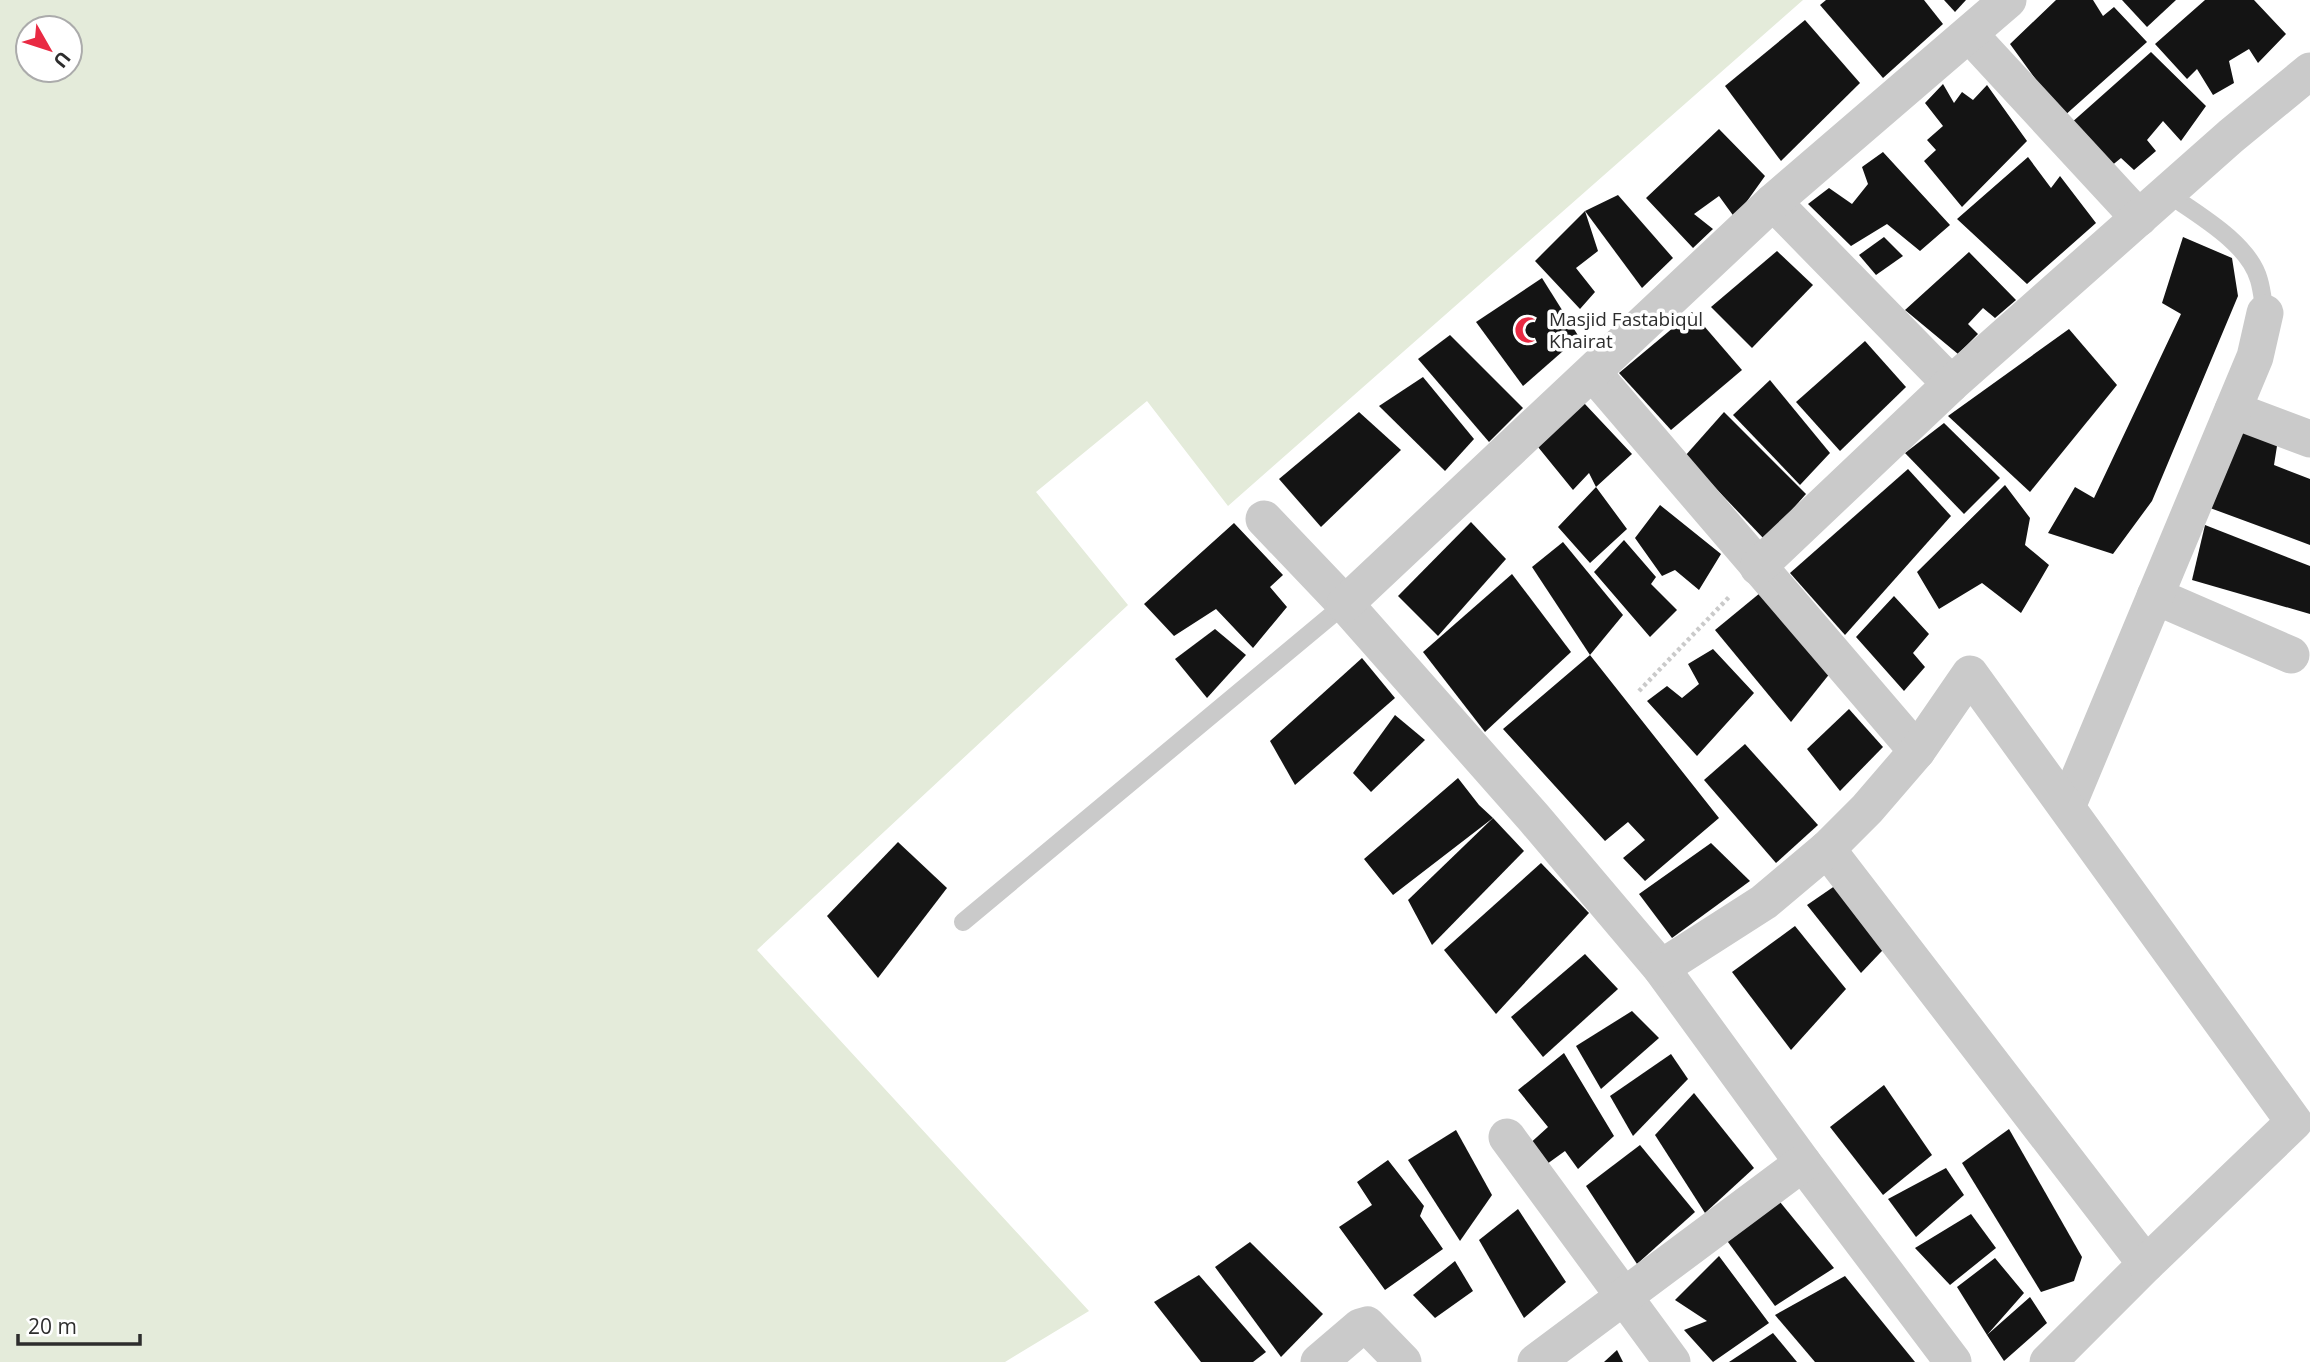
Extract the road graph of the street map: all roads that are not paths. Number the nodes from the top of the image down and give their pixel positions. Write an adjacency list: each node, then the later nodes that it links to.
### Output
1 (2008, 0): 2 (street)
2 (1970, 35): 5 (street); 6 (street)
3 (2310, 71): 4 (street)
4 (2167, 193): 6 (street); 7 (lane)
5 (1773, 202): 8 (street); 9 (street)
6 (2139, 218): 9 (street)
7 (2265, 313): 10 (street)
8 (1593, 373): 13 (street); 15 (street)
9 (1951, 384): 13 (street)
10 (2233, 410): 11 (street); 14 (street)
11 (2310, 439)
12 (1264, 519): 15 (street)
13 (1758, 567): 17 (street)
14 (2155, 596): 16 (street); 18 (street)
15 (1345, 604): 20 (lane); 21 (street)
16 (2291, 656)
17 (1917, 751): 18 (street); 19 (street)
18 (2067, 807): 24 (street)
19 (1827, 849): 21 (street); 24 (street)
20 (963, 922)
21 (1661, 968): 23 (street)
22 (1507, 1137): 25 (street)
23 (1803, 1163): 25 (street); 30 (street)
24 (2146, 1264): 31 (street)
25 (1624, 1295): 28 (street); 29 (street)
26 (1319, 1362): 27 (street)
27 (1403, 1362)
28 (1536, 1362)
29 (1672, 1362)
30 (1953, 1362)
31 (2048, 1362)

